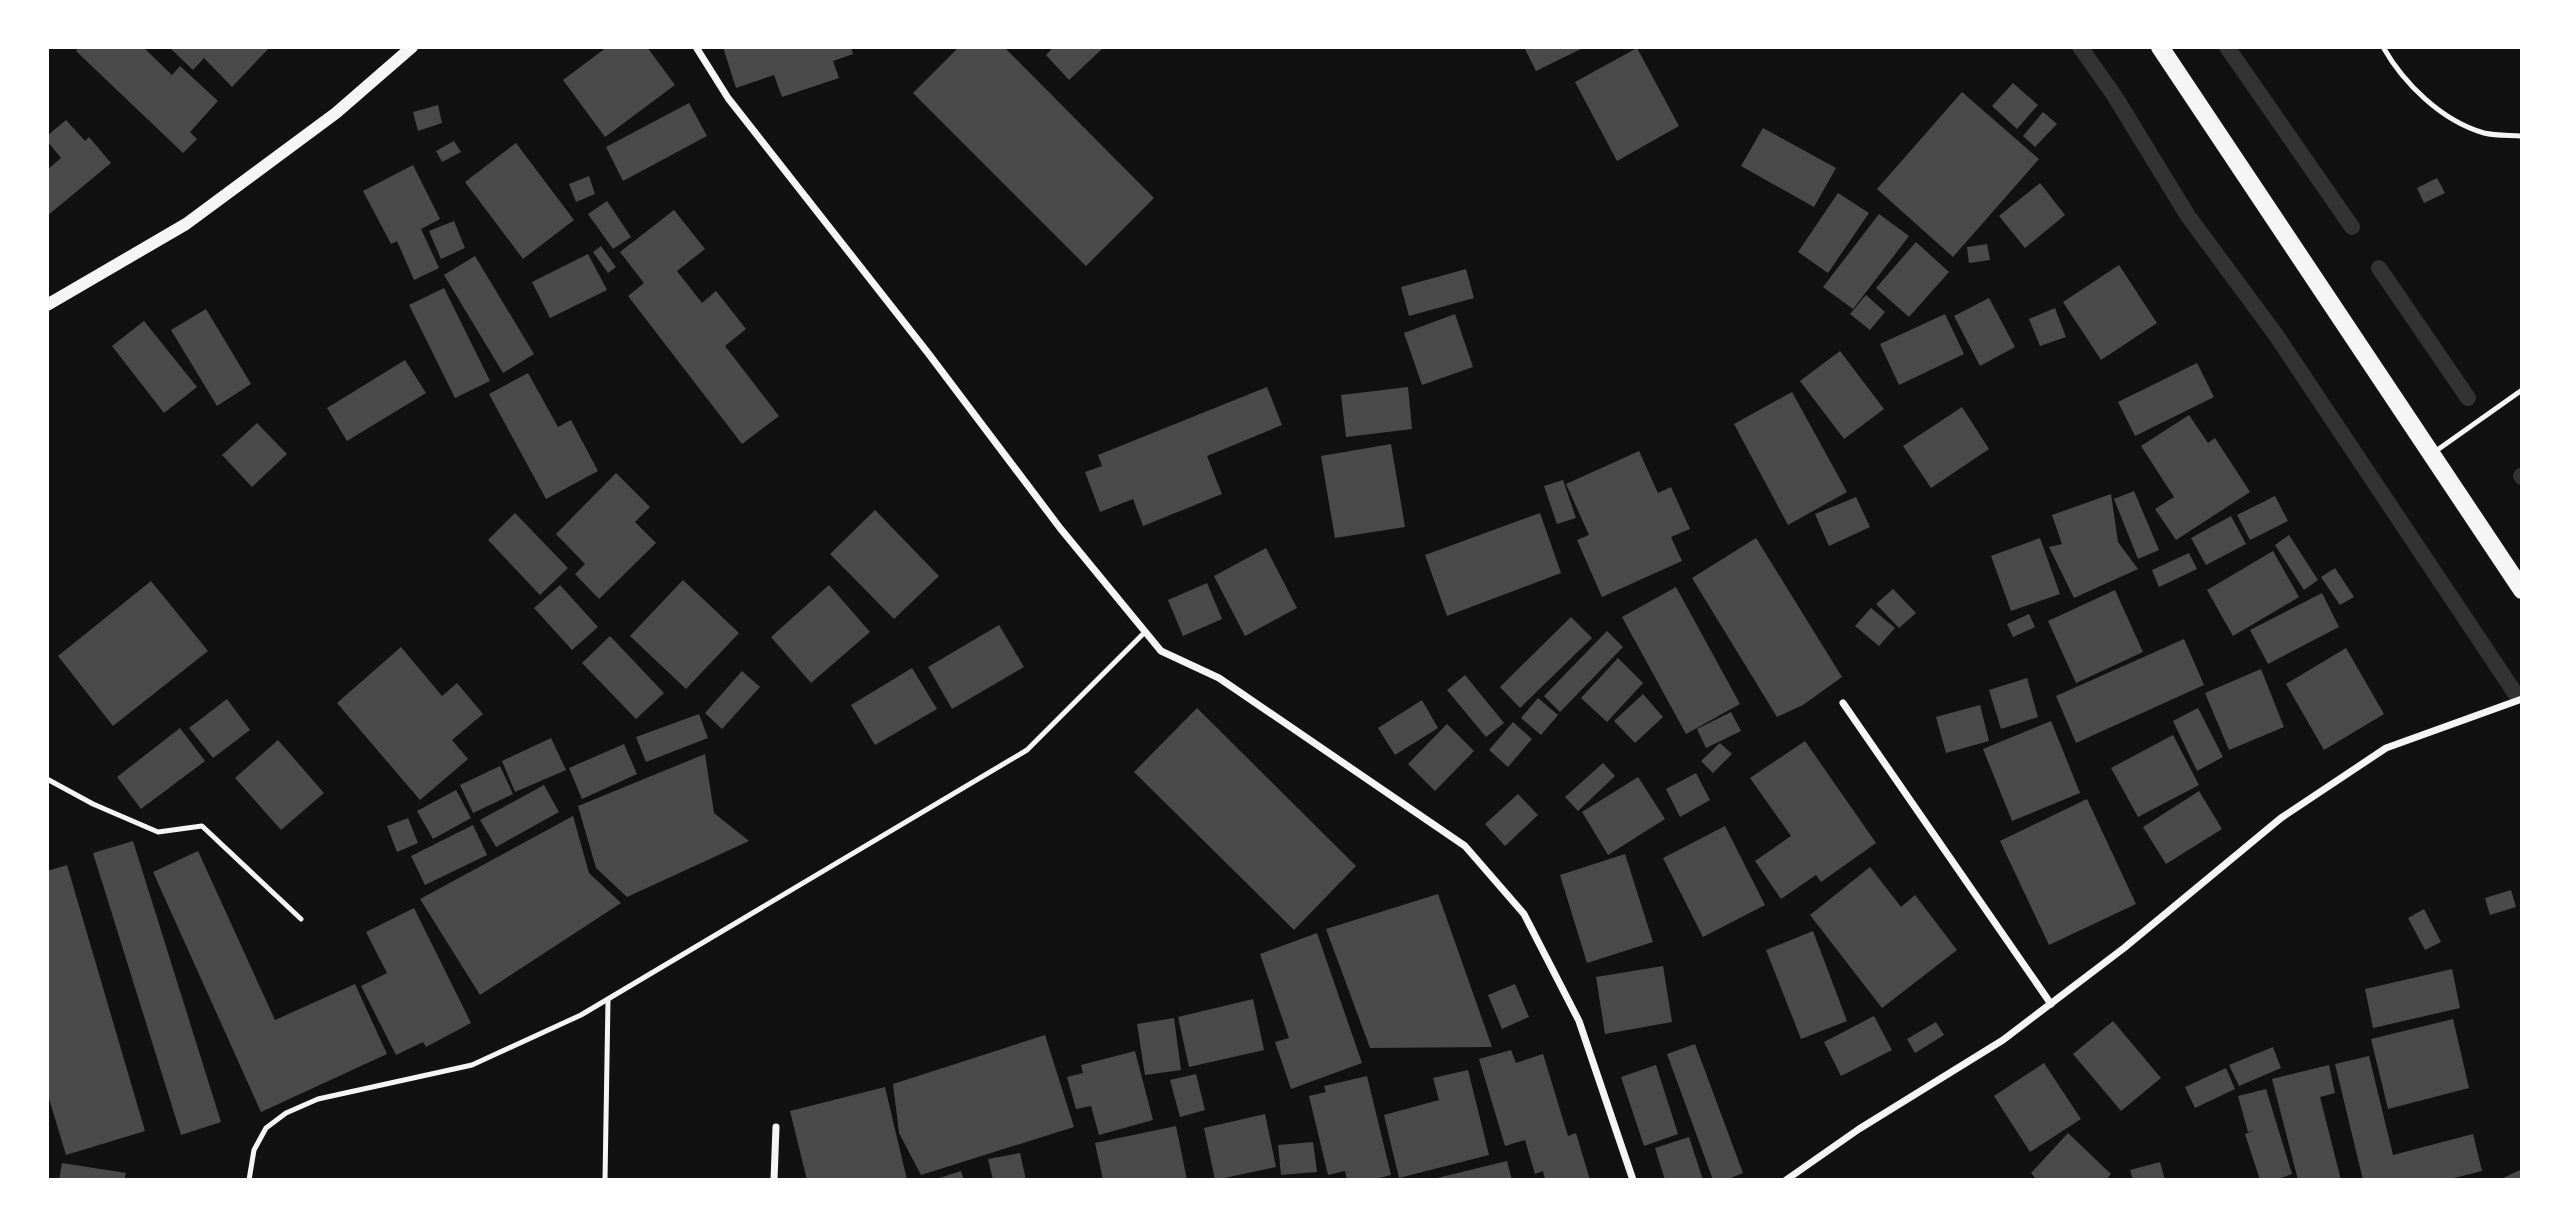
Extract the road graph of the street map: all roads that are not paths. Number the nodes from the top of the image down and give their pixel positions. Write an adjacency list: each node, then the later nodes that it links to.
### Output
1 (412, 47): 6 (street)
2 (696, 47): 10 (street)
3 (2160, 47): 8 (main road)
4 (2383, 47): 5 (lane)
5 (2522, 136)
6 (47, 305)
7 (2522, 390): 8 (lane)
8 (2431, 454): 9 (main road)
9 (2522, 590)
10 (1145, 632): 15 (lane); 21 (street)
11 (2522, 699): 16 (street)
12 (1843, 703): 16 (street)
13 (47, 779): 14 (lane)
14 (301, 919)
15 (608, 1000): 18 (lane); 19 (lane)
16 (2051, 1004): 22 (street)
17 (776, 1127): 20 (street)
18 (249, 1180)
19 (606, 1180)
20 (774, 1180)
21 (1633, 1180)
22 (1786, 1180)

